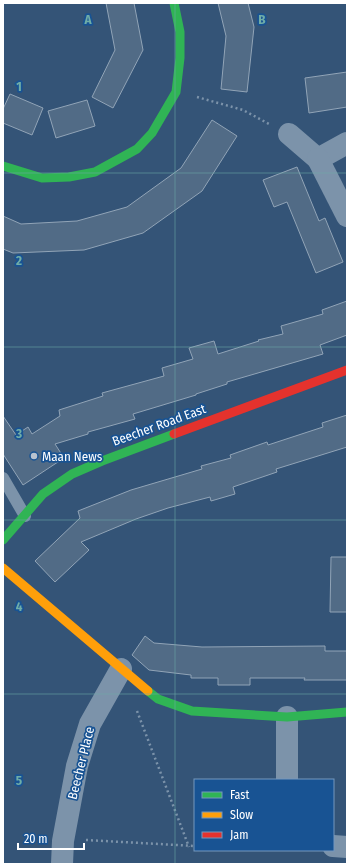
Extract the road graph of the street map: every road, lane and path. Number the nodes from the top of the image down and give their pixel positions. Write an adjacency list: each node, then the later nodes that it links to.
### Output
1 (174, 3): 2 (street)
2 (176, 92): 3 (path); 6 (street)
3 (289, 134): 5 (street)
4 (347, 143): 5 (street)
5 (318, 159): 7 (street)
6 (3, 166)
7 (347, 216)
8 (347, 370): 10 (street, Beecher Road East)
9 (3, 478): 10 (lane)
10 (25, 516): 11 (street, Beecher Road East)
11 (3, 540)
12 (3, 568): 13 (street)
13 (121, 669): 16 (street); 18 (street, Beecher Place)
14 (135, 706): 19 (path)
15 (347, 712): 16 (street)
16 (287, 717): 17 (street)
17 (287, 779)
18 (63, 841): 19 (path); 23 (street, Beecher Place)
19 (189, 846): 20 (path)
20 (194, 846)
21 (334, 846): 22 (street)
22 (347, 847)
23 (62, 864)

